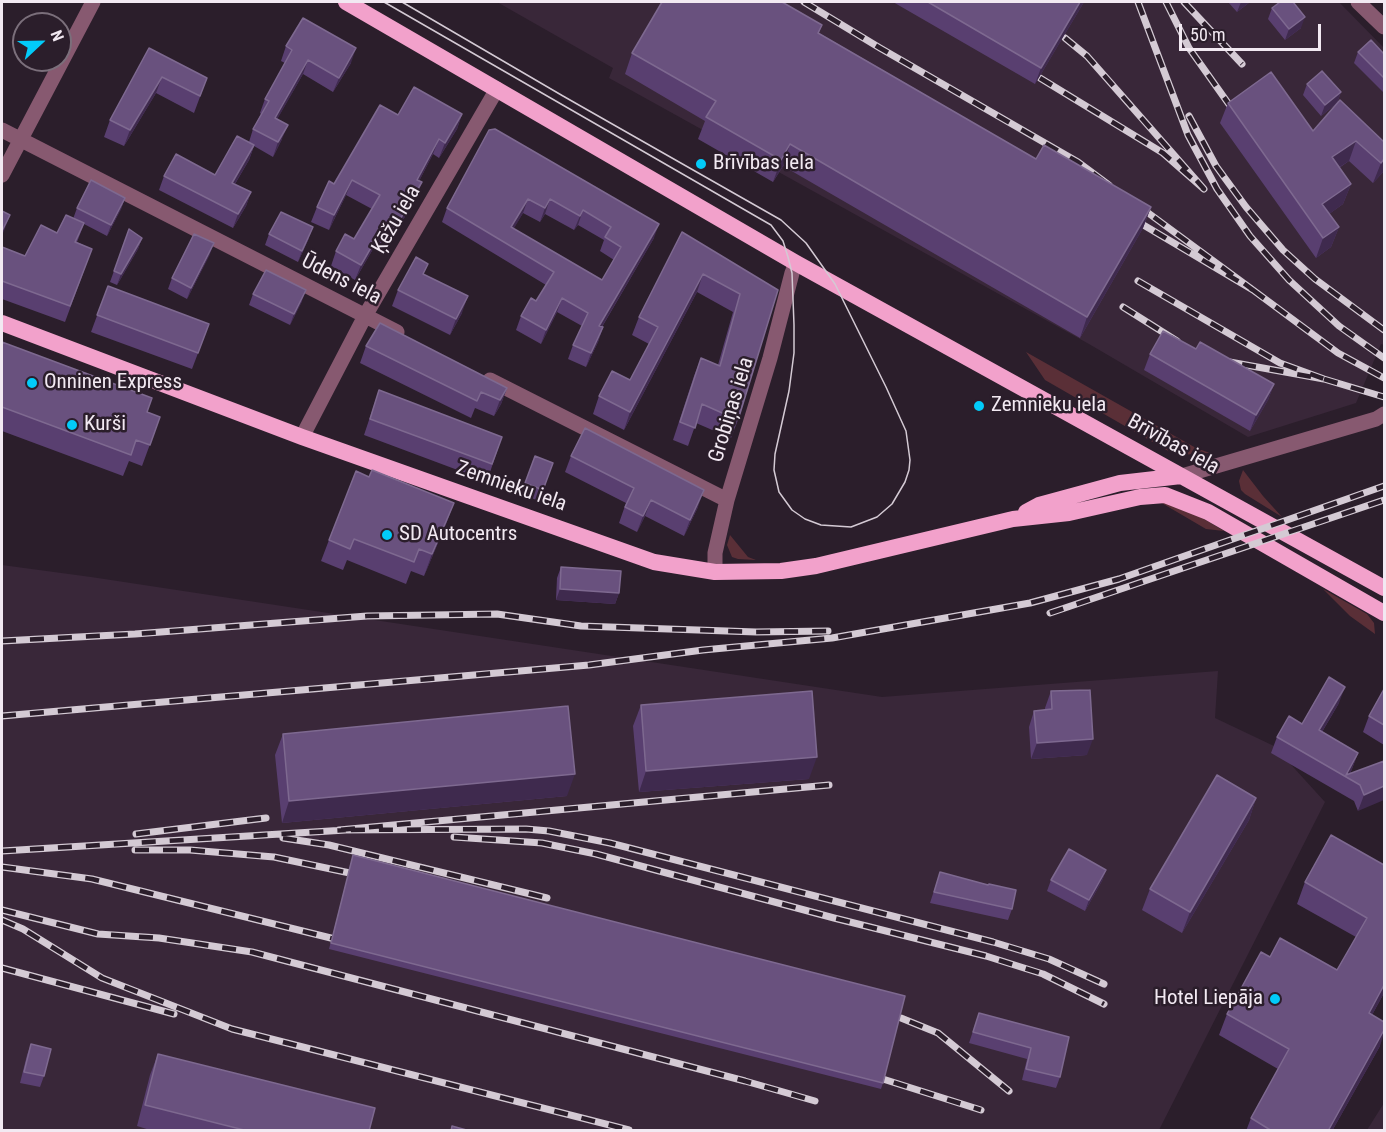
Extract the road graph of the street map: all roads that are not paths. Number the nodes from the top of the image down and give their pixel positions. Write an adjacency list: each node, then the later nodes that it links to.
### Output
1 (93, 2): 7 (street)
2 (345, 2): 5 (highway, Brīvības iela)
3 (1358, 2): 4 (street)
4 (1384, 27)
5 (497, 89): 9 (highway, Brīvības iela); 10 (street, Ķēžu iela)
6 (2, 130): 7 (street, Ūdens iela)
7 (21, 140): 8 (street); 10 (street, Ūdens iela)
8 (2, 175)
9 (796, 262): 16 (highway, Brīvības iela); 18 (street, Grobiņas iela)
10 (365, 316): 12 (street, Ūdens iela); 15 (street, Ķēžu iela)
11 (2, 323): 15 (highway, Zemnieku iela)
12 (408, 338)
13 (482, 375): 18 (street)
14 (1384, 414): 16 (street)
15 (302, 437): 20 (highway, Zemnieku iela)
16 (1182, 476): 19 (highway); 21 (highway, Brīvības iela)
17 (1166, 495): 19 (highway, Zemnieku iela); 22 (highway, Brīvības iela)
18 (727, 500): 20 (street, Grobiņas iela)
19 (1013, 519): 20 (highway, Zemnieku iela)
20 (715, 572)
21 (1384, 588)
22 (1384, 613)

